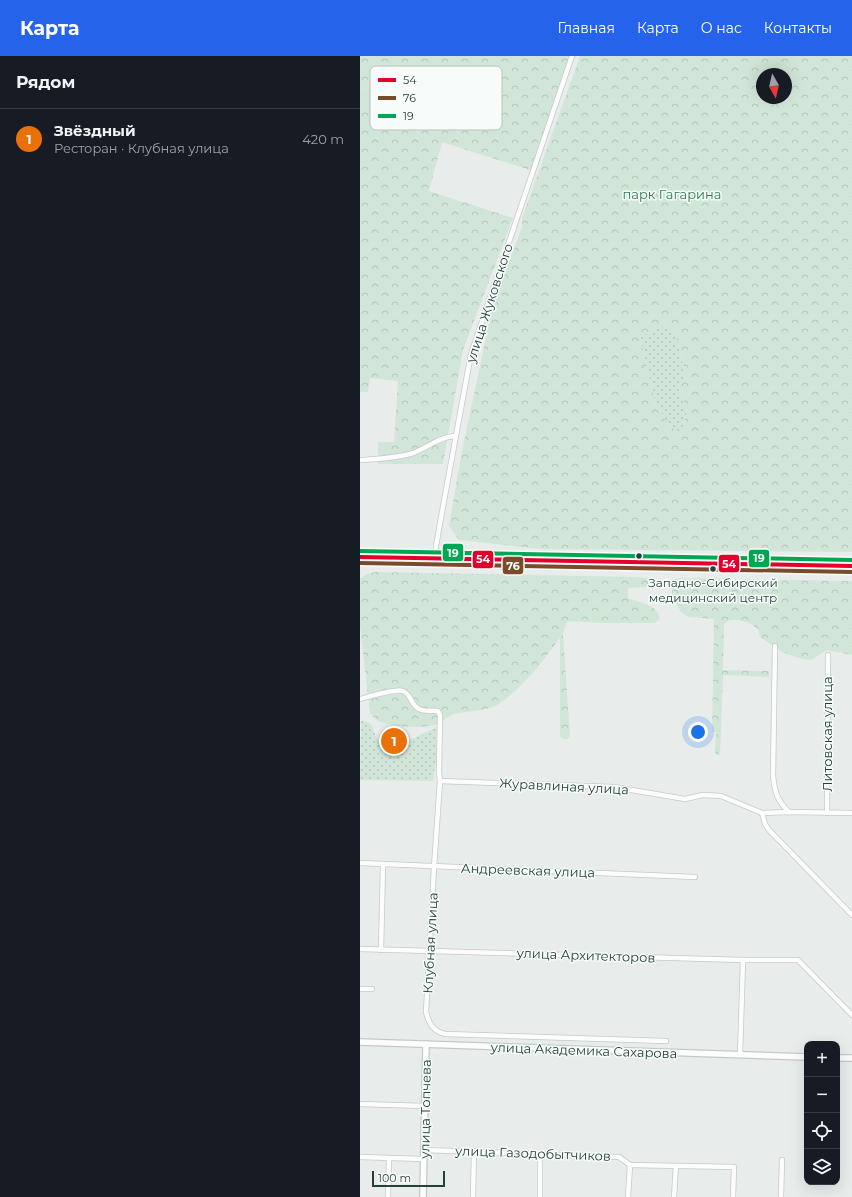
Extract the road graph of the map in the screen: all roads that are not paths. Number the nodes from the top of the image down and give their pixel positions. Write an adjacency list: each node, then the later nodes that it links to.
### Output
1 (572, 56): 2 (street, улица Жуковского)
2 (455, 436): 3 (street); 5 (street, улица Жуковского)
3 (360, 460)
4 (360, 556): 5 (main road)
5 (436, 558): 6 (main road)
6 (852, 566)
7 (775, 646): 11 (street)
8 (828, 655): 13 (street, Литовская улица)
9 (360, 699): 10 (street, Клубная улица)
10 (440, 781): 12 (street, Журавлиная улица); 17 (street, Клубная улица)
11 (789, 812): 12 (street, Журавлиная улица); 13 (street, Журавлиная улица)
12 (762, 813): 19 (street)
13 (827, 813): 14 (street, Журавлиная улица)
14 (852, 813)
15 (360, 863): 16 (street, Андреевская улица)
16 (383, 864): 17 (street, Андреевская улица); 21 (street)
17 (434, 867): 18 (street, Андреевская улица); 22 (street, Клубная улица)
18 (695, 877)
19 (852, 915)
20 (360, 949): 21 (street, улица Архитекторов)
21 (381, 950): 22 (street, улица Архитекторов)
22 (429, 950): 23 (street, улица Архитекторов); 27 (street, Клубная улица)
23 (743, 960): 26 (street, улица Архитекторов); 30 (street)
24 (360, 989): 25 (street)
25 (372, 989)
26 (852, 1015)
27 (666, 1041)
28 (360, 1042): 29 (street, улица Академика Сахарова)
29 (426, 1044): 30 (street, улица Академика Сахарова); 35 (street, улица Топчева)
30 (740, 1055): 31 (street, улица Академика Сахарова)
31 (804, 1057)
32 (840, 1058): 33 (street)
33 (852, 1058)
34 (360, 1104): 35 (street)
35 (425, 1106): 36 (street, улица Топчева)
36 (424, 1150): 37 (street, улица Газодобытчиков); 41 (street, улица Топчева)
37 (474, 1151): 38 (street, улица Газодобытчиков); 47 (street)
38 (540, 1154): 43 (street, улица Газодобытчиков); 48 (street)
39 (360, 1157): 40 (street)
40 (389, 1158): 41 (street); 45 (street)
41 (424, 1159): 46 (street, улица Топчева)
42 (782, 1160): 52 (street)
43 (630, 1165): 44 (street, улица Газодобытчиков); 49 (street)
44 (676, 1166): 50 (street); 51 (street, улица Газодобытчиков)
45 (388, 1197)
46 (423, 1197)
47 (473, 1197)
48 (540, 1197)
49 (628, 1197)
50 (674, 1197)
51 (733, 1197)
52 (781, 1197)

